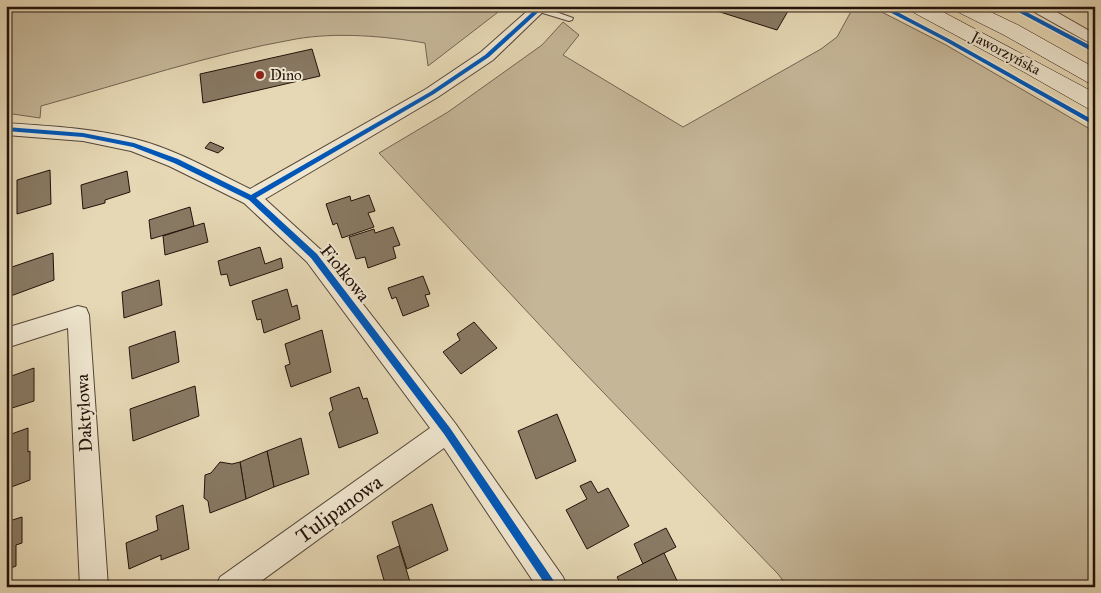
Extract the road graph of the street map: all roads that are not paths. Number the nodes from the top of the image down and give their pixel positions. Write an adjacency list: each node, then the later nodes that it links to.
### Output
1 (916, 6): 8 (main road, Jaworzyńska)
2 (962, 6): 7 (main road, Jaworzyńska)
3 (1034, 6): 6 (street)
4 (540, 8): 5 (lane); 10 (street)
5 (569, 18)
6 (1095, 41)
7 (1095, 77)
8 (1095, 103)
9 (6, 129): 10 (street, Fiołkowa)
10 (251, 198): 12 (street, Fiołkowa)
11 (6, 338): 13 (street, Daktylowa)
12 (447, 431): 14 (street, Tulipanowa); 15 (street, Fiołkowa)
13 (94, 587)
14 (230, 587)
15 (553, 587)

